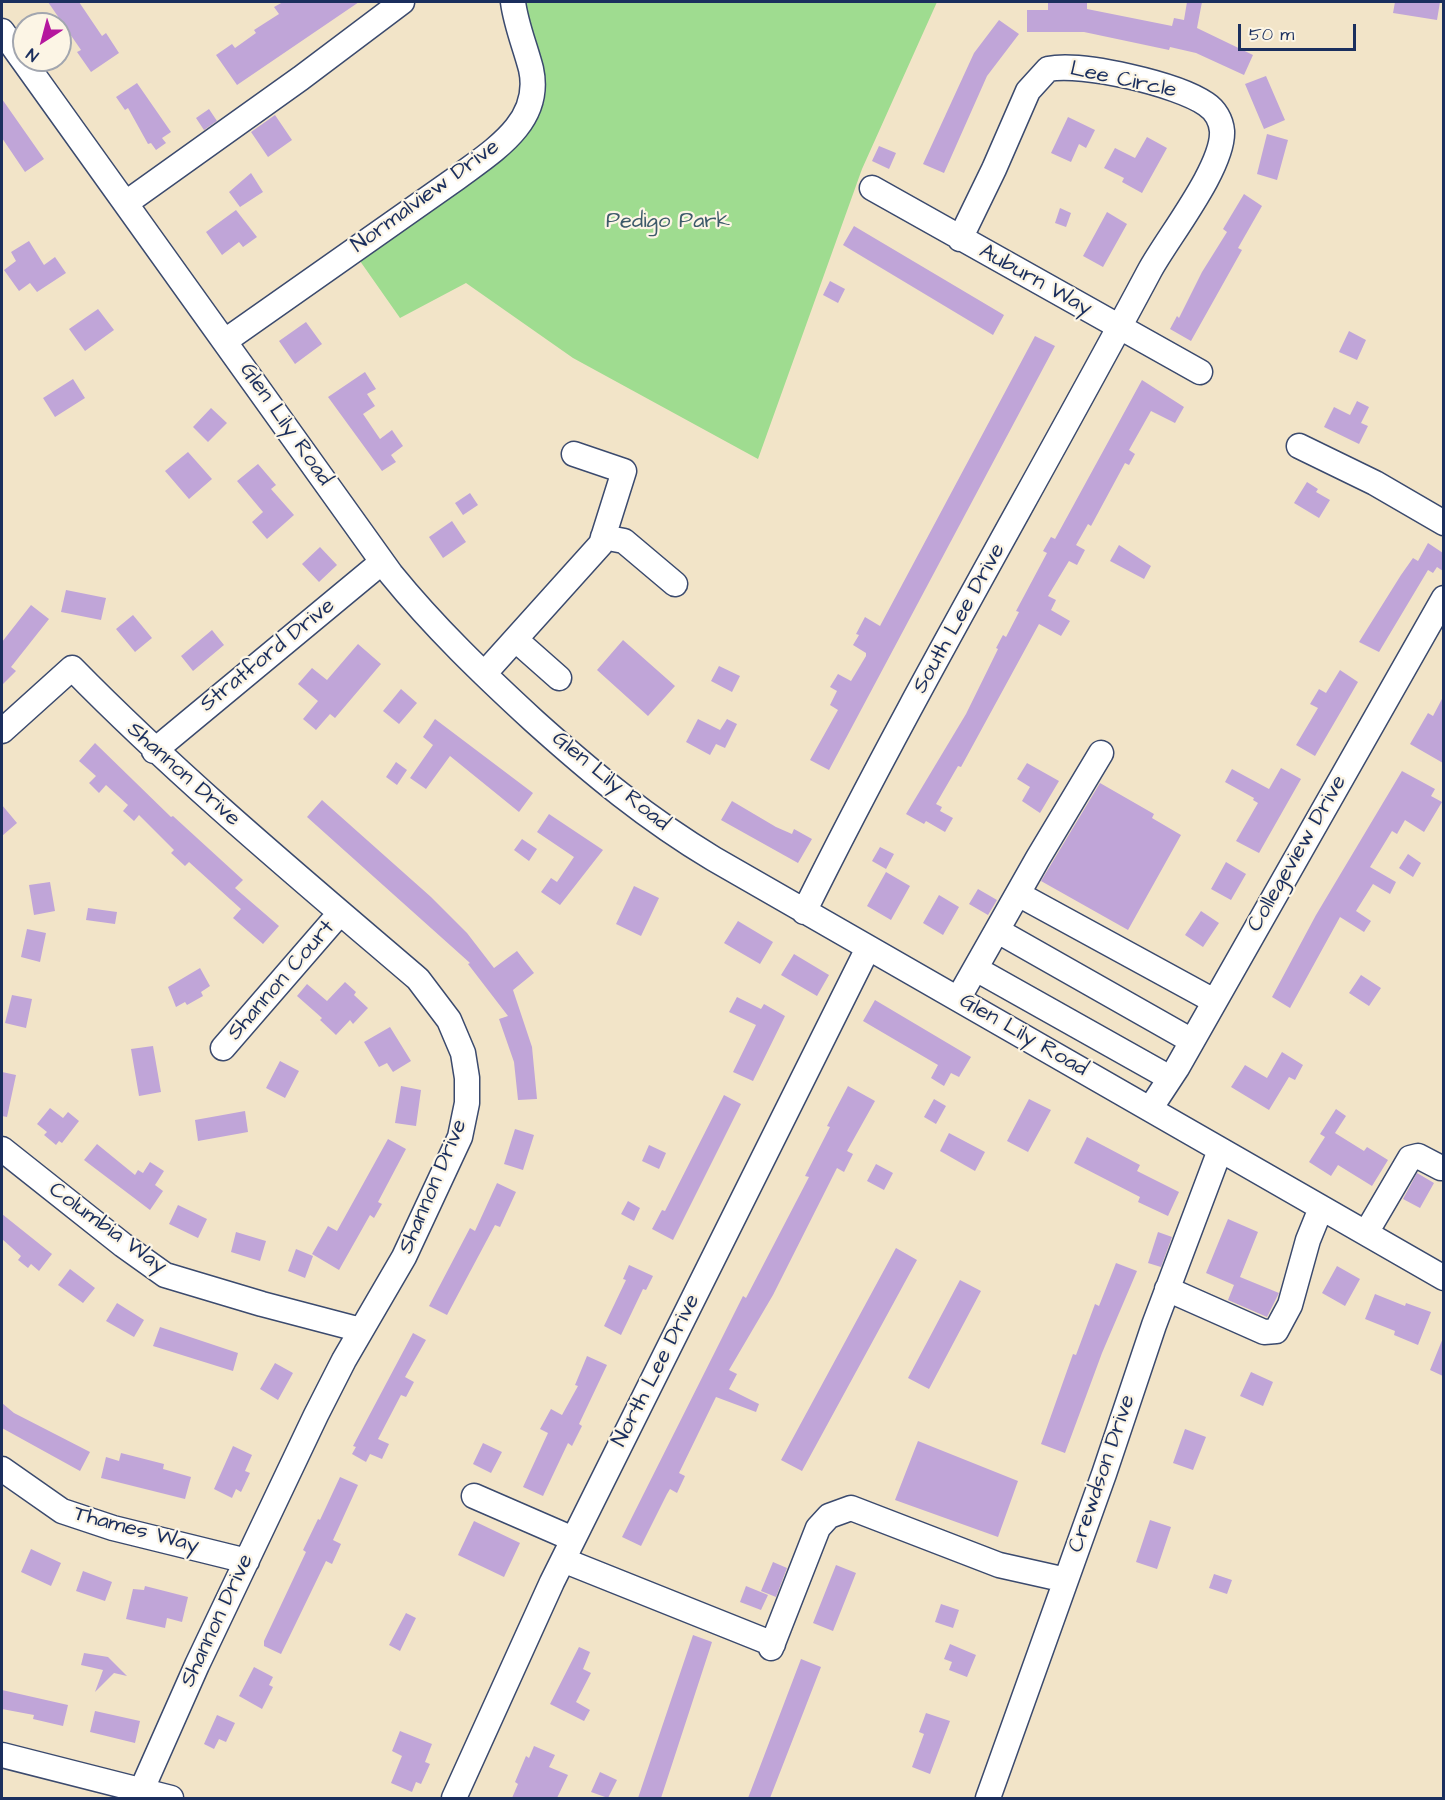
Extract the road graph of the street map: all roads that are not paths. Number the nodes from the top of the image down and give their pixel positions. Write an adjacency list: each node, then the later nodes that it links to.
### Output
1 (402, 2): 5 (street)
2 (513, 2): 8 (street, Normalview Drive)
3 (2, 32): 5 (street, Glen Lily Road)
4 (872, 188): 6 (street, Auburn Way)
5 (126, 203): 8 (street, Glen Lily Road)
6 (960, 239): 7 (street, Auburn Way); 7 (street, Lee Circle)
7 (1119, 328): 9 (street, Auburn Way); 24 (street, South Lee Drive)
8 (225, 341): 14 (street, Glen Lily Road)
9 (1200, 372)
10 (1299, 446): 12 (street)
11 (574, 454): 13 (street)
12 (1443, 523)
13 (603, 537): 15 (street); 17 (street)
14 (382, 562): 18 (street, Glen Lily Road); 21 (street, Stratford Drive)
15 (675, 584)
16 (1443, 598): 30 (street, Collegeview Drive)
17 (516, 640): 18 (street); 19 (street)
18 (484, 674): 24 (street, Glen Lily Road)
19 (559, 678)
20 (2, 731): 21 (street, Shannon Drive)
21 (154, 751): 25 (street, Shannon Drive)
22 (1101, 753): 23 (street)
23 (1018, 894): 26 (street); 30 (street)
24 (804, 912): 27 (street, Glen Lily Road)
25 (340, 913): 32 (street, Shannon Court); 42 (street, Shannon Drive)
26 (998, 931): 28 (street); 31 (street)
27 (868, 948): 29 (street, Glen Lily Road); 45 (street, North Lee Drive)
28 (976, 969): 29 (street); 33 (street)
29 (958, 999): 34 (street, Glen Lily Road)
30 (1214, 1001): 31 (street, Collegeview Drive)
31 (1192, 1041): 33 (street, Collegeview Drive)
32 (223, 1048)
33 (1170, 1078): 34 (street, Collegeview Drive)
34 (1150, 1109): 36 (street, Glen Lily Road)
35 (2, 1149): 42 (street, Columbia Way)
36 (1220, 1150): 38 (street, Glen Lily Road); 41 (street, Crewdson Drive)
37 (1441, 1168): 39 (street)
38 (1321, 1208): 39 (street, Glen Lily Road); 41 (street)
39 (1366, 1233): 40 (street, Glen Lily Road)
40 (1443, 1278)
41 (1167, 1289): 47 (street, Crewdson Drive)
42 (361, 1330): 46 (street, Shannon Drive)
43 (2, 1469): 46 (street, Thames Way)
44 (474, 1496): 45 (street)
45 (568, 1550): 47 (street); 51 (street, North Lee Drive)
46 (247, 1561): 49 (street, Shannon Drive)
47 (1066, 1580): 52 (street, Crewdson Drive)
48 (2, 1755): 49 (street)
49 (140, 1794): 50 (street)
50 (171, 1798)
51 (454, 1798)
52 (988, 1798)

